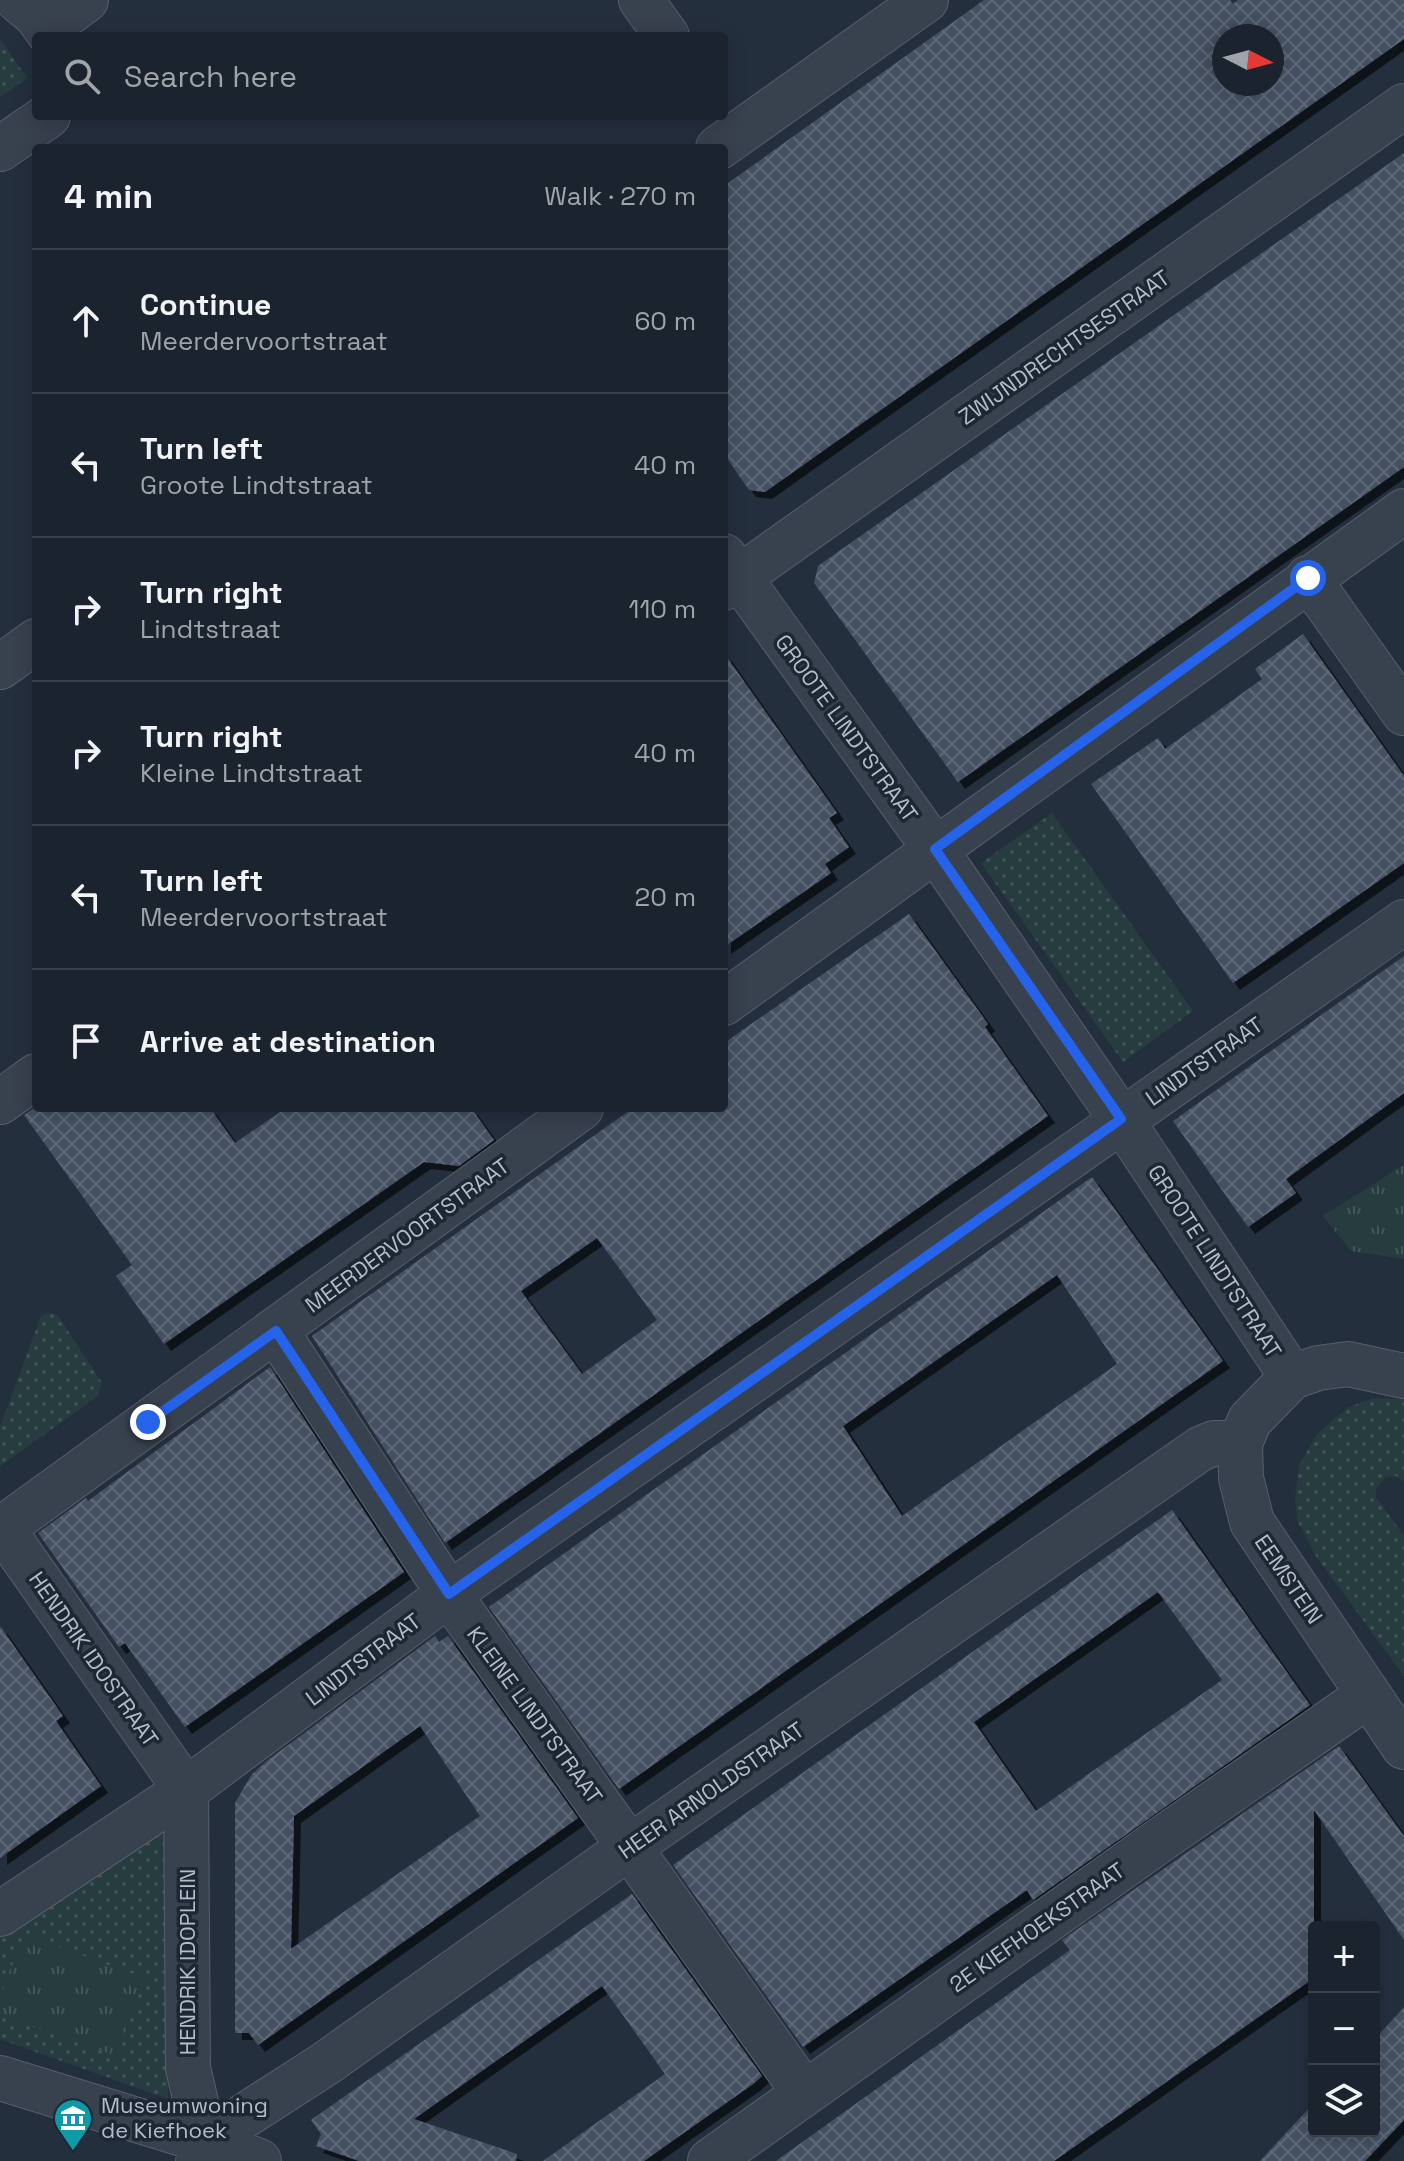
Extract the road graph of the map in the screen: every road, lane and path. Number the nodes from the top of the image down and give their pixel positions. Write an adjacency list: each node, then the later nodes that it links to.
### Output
1 (86, 0): 4 (street)
2 (641, 0): 5 (street)
3 (926, 0): 8 (street)
4 (39, 22)
5 (664, 32)
6 (1404, 106): 11 (street, ZWIJNDRECHTSESTRAAT)
7 (42, 120): 9 (street)
8 (727, 132)
9 (0, 149)
10 (1404, 511): 12 (street)
11 (729, 574): 16 (street, GROOTE LINDTSTRAAT)
12 (1308, 578): 15 (street); 16 (street)
13 (32, 644): 14 (street)
14 (0, 667)
15 (1404, 713)
16 (935, 849): 18 (street); 22 (street, GROOTE LINDTSTRAAT)
17 (1404, 922): 22 (street, LINDTSTRAAT)
18 (728, 1000)
19 (32, 1079): 20 (street)
20 (0, 1102)
21 (576, 1112): 23 (street, MEERDERVOORTSTRAAT)
22 (1121, 1119): 25 (street, GROOTE LINDTSTRAAT); 28 (street, LINDTSTRAAT)
23 (276, 1331): 27 (street, MEERDERVOORTSTRAAT); 28 (street, KLEINE LINDTSTRAAT)
24 (1404, 1376): 25 (street)
25 (1292, 1377): 26 (street)
26 (1240, 1443): 29 (street, EEMSTEIN); 32 (street, HEER ARNOLDSTRAAT)
27 (1, 1528): 31 (street, HENDRIK IDOSTRAAT)
28 (449, 1594): 31 (street, LINDTSTRAAT); 32 (street, KLEINE LINDTSTRAAT)
29 (1367, 1696): 30 (street, EEMSTEIN); 35 (street, 2E KIEFHOEKSTRAAT)
30 (1404, 1747)
31 (186, 1790): 33 (street); 36 (street, HENDRIK IDOPLEIN)
32 (631, 1846): 35 (street, KLEINE LINDTSTRAAT); 36 (street, HEER ARNOLDSTRAAT)
33 (0, 1914)
34 (0, 2078): 36 (street)
35 (804, 2092): 38 (street, 2E KIEFHOEKSTRAAT)
36 (202, 2151): 37 (street)
37 (259, 2161)
38 (710, 2161)

